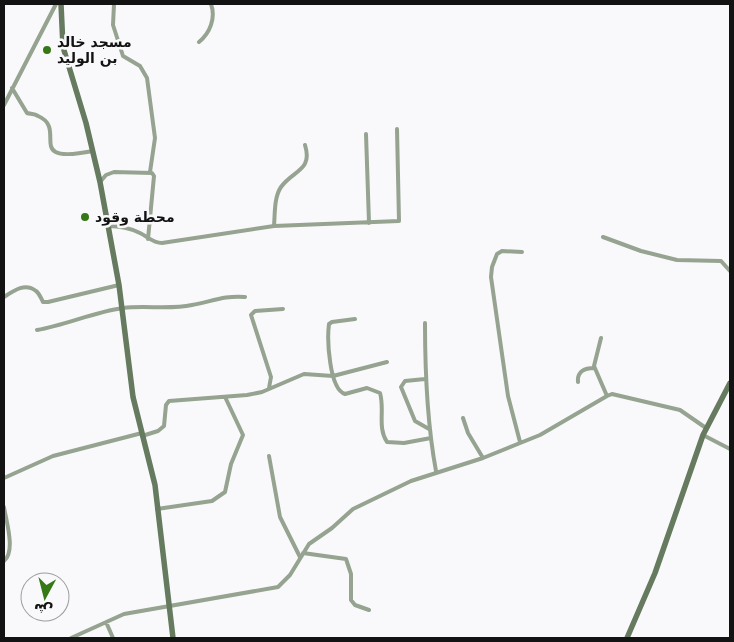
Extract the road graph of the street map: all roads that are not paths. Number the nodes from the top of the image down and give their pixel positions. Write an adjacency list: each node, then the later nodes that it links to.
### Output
1 (56, 4): 6 (street)
2 (61, 4): 11 (street)
3 (114, 4): 12 (street)
4 (211, 4): 5 (street)
5 (199, 42)
6 (12, 88): 7 (street); 11 (street)
7 (4, 105)
8 (397, 129): 14 (street)
9 (366, 134): 14 (street)
10 (306, 145): 16 (street)
11 (94, 151): 13 (street)
12 (150, 172): 13 (street); 18 (street)
13 (100, 182): 15 (street)
14 (369, 223): 16 (street)
15 (108, 226): 18 (street); 21 (street)
16 (274, 226): 18 (street)
17 (603, 236): 20 (street)
18 (148, 239)
19 (522, 252): 45 (street)
20 (730, 271)
21 (120, 285): 22 (street); 24 (street)
22 (4, 297)
23 (245, 297): 24 (street)
24 (122, 308): 28 (street); 42 (street)
25 (283, 309): 36 (street)
26 (355, 319): 32 (street)
27 (425, 323): 33 (street)
28 (37, 330)
29 (601, 338): 31 (street)
30 (387, 362): 32 (street)
31 (594, 368): 34 (street); 37 (street)
32 (333, 376): 36 (street); 44 (street)
33 (426, 379): 41 (street); 41 (street)
34 (578, 382)
35 (730, 383): 40 (street)
36 (269, 388): 38 (street)
37 (606, 396): 40 (street); 45 (street)
38 (226, 398): 42 (street); 52 (street)
39 (463, 418): 48 (street)
40 (706, 428): 43 (street)
41 (429, 429): 44 (street)
42 (142, 434): 50 (street); 52 (street)
43 (703, 435): 46 (street); 61 (street)
44 (431, 438): 49 (street)
45 (520, 442): 48 (street)
46 (730, 449)
47 (269, 456): 53 (street)
48 (483, 458): 49 (street)
49 (436, 471): 53 (street)
50 (4, 478)
51 (4, 507): 54 (street)
52 (157, 508): 55 (street)
53 (301, 555): 55 (street); 56 (street)
54 (4, 561)
55 (169, 607): 57 (street); 60 (street)
56 (369, 610)
57 (106, 622): 58 (street); 59 (street)
58 (71, 638)
59 (112, 638)
60 (173, 638)
61 (626, 638)

